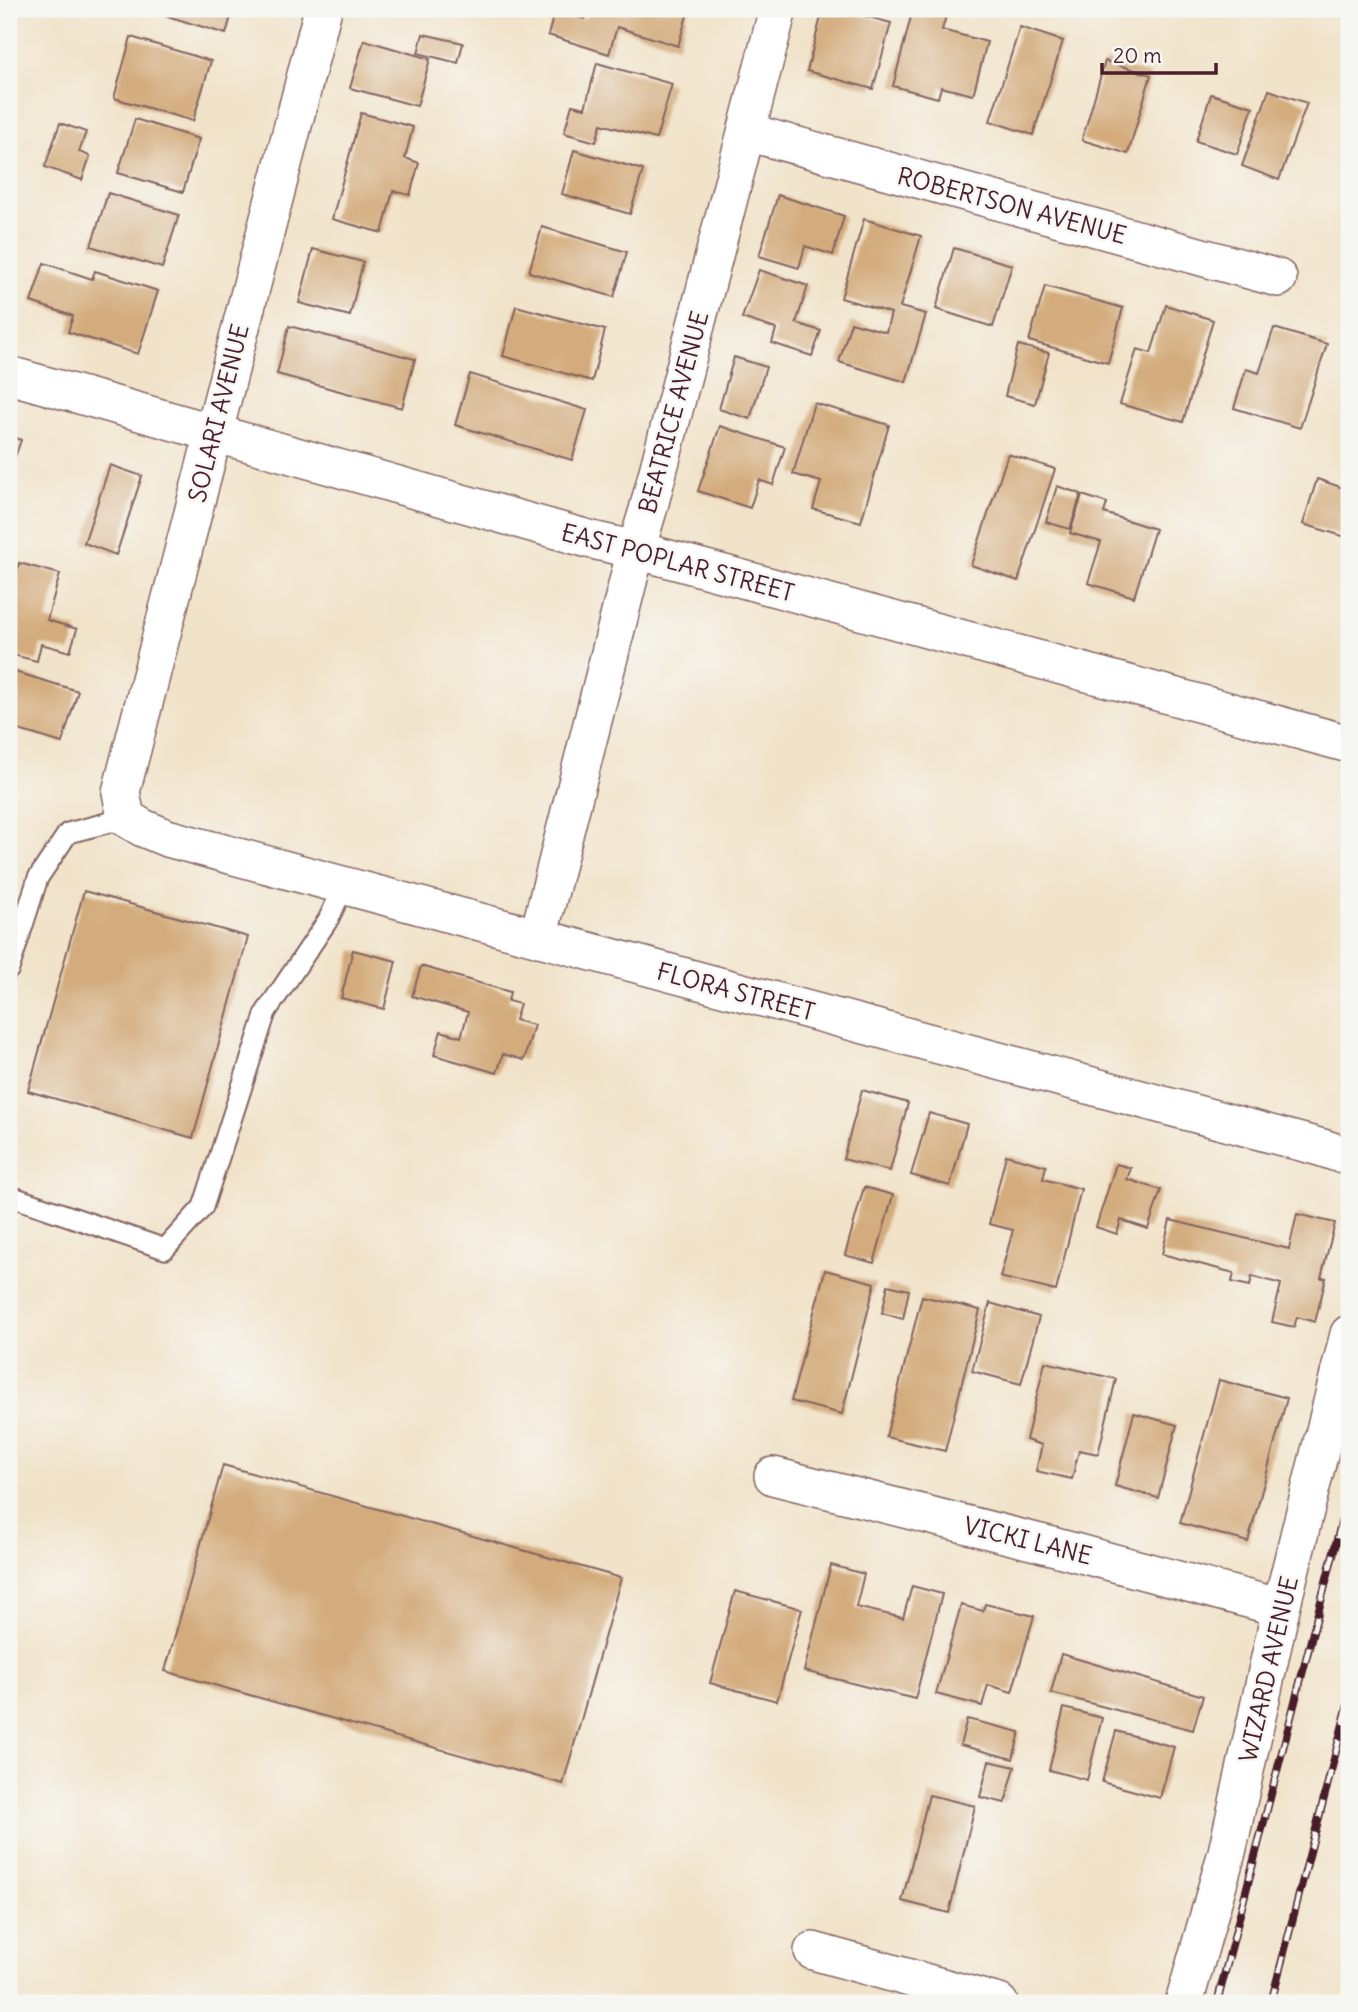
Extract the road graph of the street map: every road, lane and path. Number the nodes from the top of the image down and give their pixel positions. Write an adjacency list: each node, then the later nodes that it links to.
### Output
1 (323, 9): 6 (street, SOLARI AVENUE)
2 (778, 9): 3 (street, BEATRICE AVENUE)
3 (747, 132): 4 (street, ROBERTSON AVENUE); 7 (street, BEATRICE AVENUE)
4 (1278, 278)
5 (9, 375): 6 (street, EAST POPLAR STREET)
6 (214, 432): 7 (street, EAST POPLAR STREET); 9 (street, SOLARI AVENUE)
7 (636, 550): 8 (street, EAST POPLAR STREET); 11 (street, BEATRICE AVENUE)
8 (1349, 744)
9 (126, 818): 10 (street, FLORA STREET); 12 (lane)
10 (344, 886): 11 (street, FLORA STREET); 14 (lane)
11 (538, 938): 13 (street, FLORA STREET)
12 (9, 969)
13 (1349, 1157)
14 (9, 1194)
15 (1349, 1334): 17 (street, WIZARD AVENUE)
16 (773, 1476): 17 (street, VICKI LANE)
17 (1281, 1608): 20 (street, WIZARD AVENUE)
18 (813, 1951): 19 (street)
19 (999, 2003)
20 (1184, 2003)

